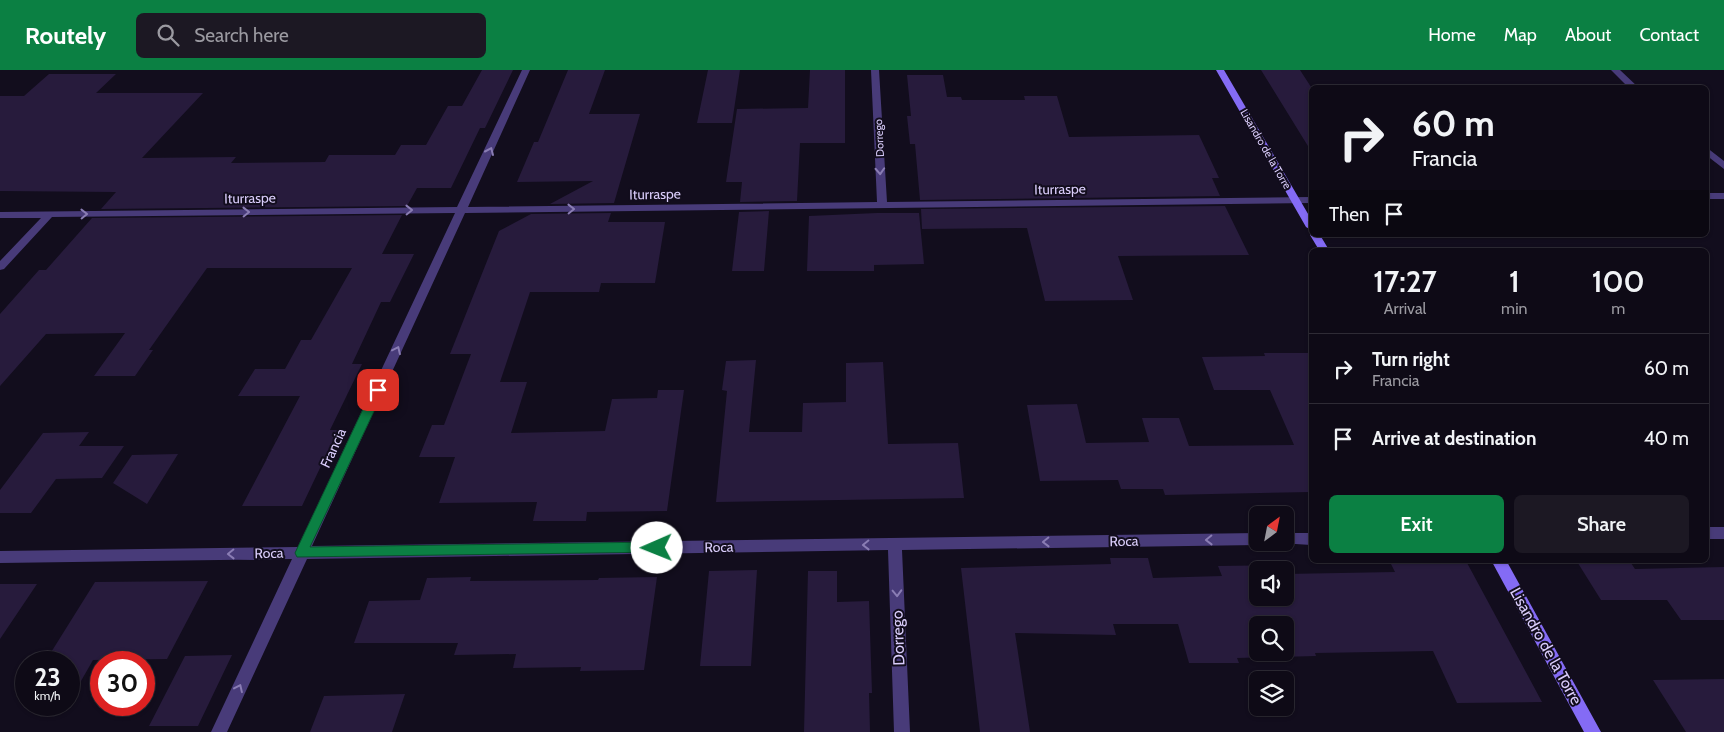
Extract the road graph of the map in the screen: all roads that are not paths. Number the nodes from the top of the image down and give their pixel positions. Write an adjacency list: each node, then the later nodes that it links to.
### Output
1 (526, 70): 13 (street, Francia, one-way to 1)
2 (875, 70): 12 (street, Dorrego, one-way to 12)
3 (1220, 70): 10 (main road, Lisandro de la Torre)
4 (1615, 70): 5 (street)
5 (1632, 85)
6 (1709, 153): 7 (street)
7 (1724, 166)
8 (1709, 196): 9 (street)
9 (1724, 196)
10 (1296, 200): 11 (street, Iturraspe); 12 (street, Iturraspe); 16 (main road, Lisandro de la Torre)
11 (1309, 200)
12 (882, 205): 13 (street, Iturraspe, one-way to 12)
13 (463, 210): 14 (street, Iturraspe, one-way to 13); 24 (street, Francia, one-way to 13)
14 (49, 214): 15 (street, Iturraspe); 17 (street)
15 (0, 215)
16 (1309, 224)
17 (0, 267)
18 (1724, 533): 19 (street)
19 (1709, 534)
20 (1249, 539): 23 (street, Roca, one-way to 23)
21 (1294, 539): 22 (street)
22 (1309, 539)
23 (895, 545): 24 (street, Roca, one-way to 24); 28 (street, Dorrego, one-way to 28)
24 (301, 553): 25 (street, Roca, one-way to 25); 27 (street, Francia, one-way to 24)
25 (0, 558)
26 (1500, 563): 29 (main road, Lisandro de la Torre)
27 (219, 732)
28 (902, 732)
29 (1593, 732)

